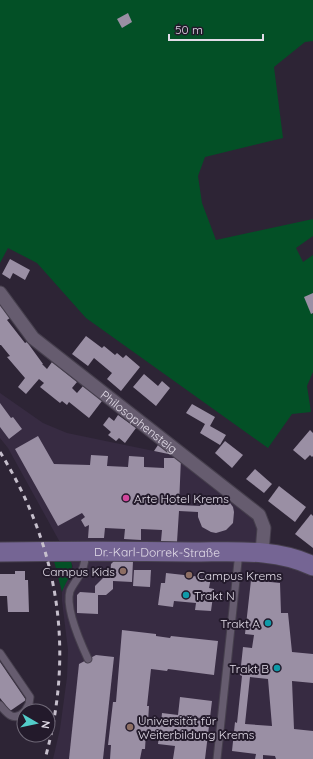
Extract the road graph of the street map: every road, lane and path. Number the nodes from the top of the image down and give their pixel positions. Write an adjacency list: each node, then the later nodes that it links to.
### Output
1 (0, 293): 5 (street, Philosophensteig)
2 (85, 551): 3 (street, Dr.-Karl-Dorrek-Straße); 4 (street, Dr.-Karl-Dorrek-Straße); 8 (lane)
3 (0, 552)
4 (239, 552): 5 (street, Dr.-Karl-Dorrek-Straße); 12 (lane)
5 (262, 552): 6 (street, Dr.-Karl-Dorrek-Straße)
6 (313, 566)
7 (0, 653): 9 (lane)
8 (88, 659)
9 (29, 703)
10 (0, 705): 11 (lane)
11 (16, 716)
12 (217, 759)

